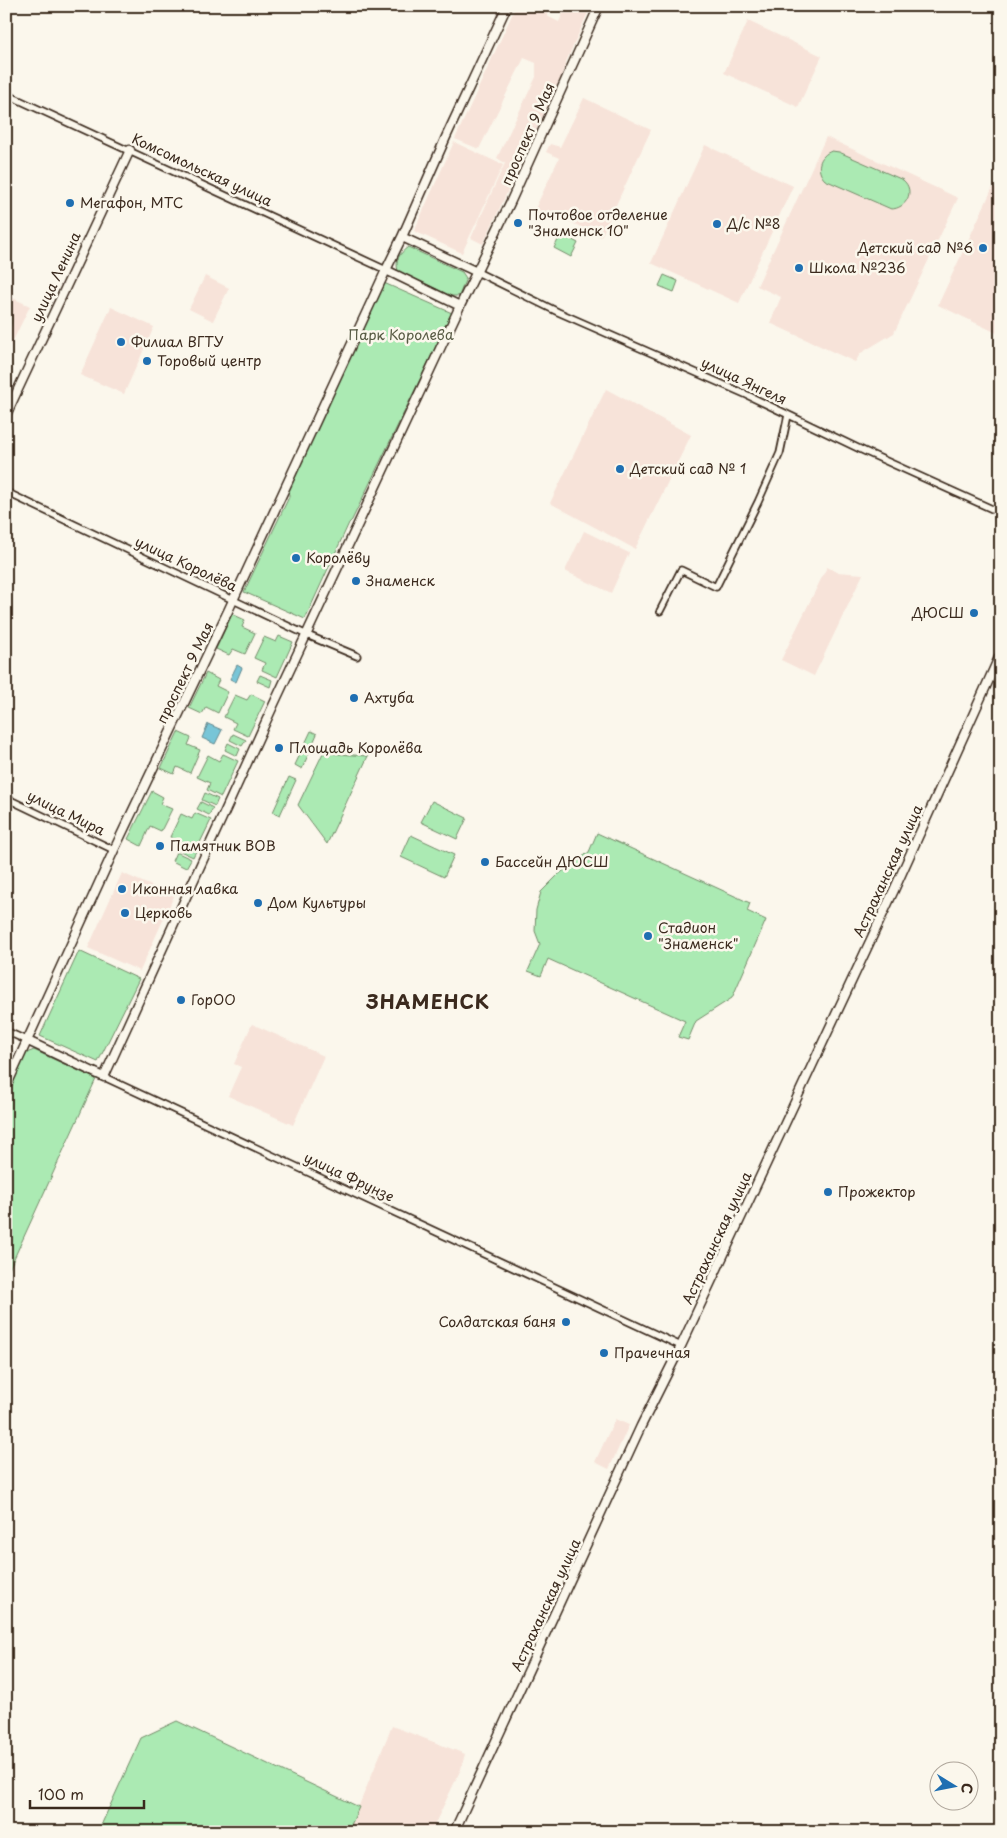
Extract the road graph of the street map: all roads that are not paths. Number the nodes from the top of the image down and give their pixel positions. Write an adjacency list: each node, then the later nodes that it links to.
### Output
1 (507, 6): 5 (street)
2 (599, 6): 7 (street, проспект 9 Мая)
3 (6, 94): 4 (street, Комсомольская улица)
4 (130, 150): 6 (street, Комсомольская улица); 9 (street, улица Ленина)
5 (402, 237): 6 (street, проспект 9 Мая); 7 (street)
6 (386, 270): 8 (street); 13 (street, проспект 9 Мая)
7 (476, 272): 8 (street, проспект 9 Мая); 10 (street, улица Янгеля)
8 (460, 306): 15 (street)
9 (6, 415)
10 (788, 415): 12 (street, улица Янгеля); 14 (street)
11 (6, 492): 13 (street, улица Королёва)
12 (1001, 513)
13 (234, 600): 15 (street, улица Королёва); 19 (street, проспект 9 Мая)
14 (660, 611)
15 (307, 635): 17 (street, улица Королёва); 22 (street)
16 (1001, 653): 24 (street, Астраханская улица)
17 (357, 656)
18 (6, 798): 19 (street, улица Мира)
19 (114, 850): 21 (street, проспект 9 Мая)
20 (6, 1031): 21 (street, улица Фрунзе)
21 (28, 1041): 22 (street, улица Фрунзе); 23 (street, проспект 9 Мая)
22 (104, 1077): 24 (street, улица Фрунзе)
23 (6, 1087)
24 (681, 1346): 25 (street, Астраханская улица)
25 (454, 1832)

